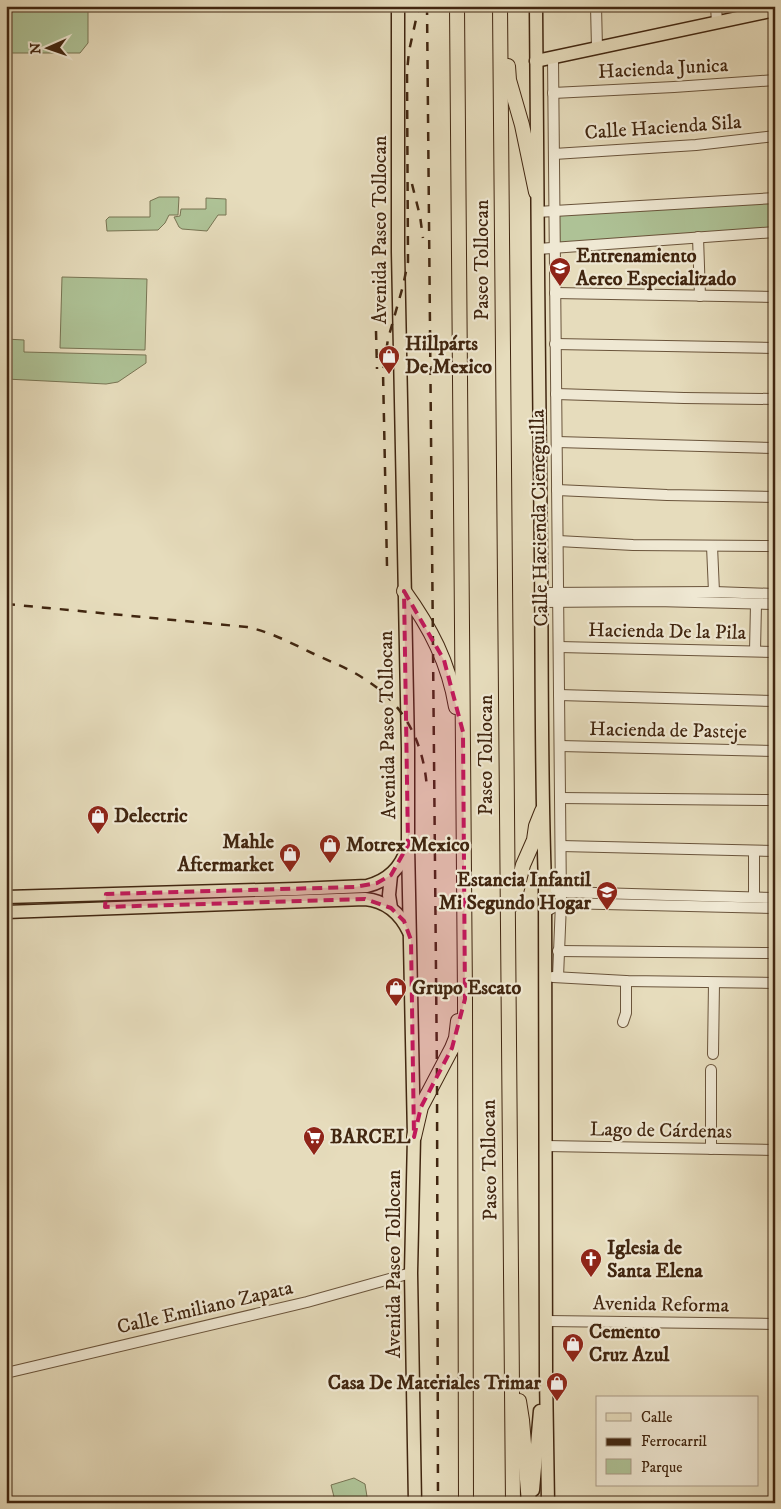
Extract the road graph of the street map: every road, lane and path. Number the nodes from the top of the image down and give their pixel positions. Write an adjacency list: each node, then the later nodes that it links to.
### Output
1 (398, 6): 41 (main road, Avenida Paseo Tollocan)
2 (457, 6): 54 (highway, Paseo Tollocan)
3 (500, 6): 9 (highway, Paseo Tollocan)
4 (536, 6): 12 (main road)
5 (596, 6): 10 (street)
6 (716, 6): 8 (street)
7 (775, 10): 8 (main road)
8 (717, 23): 10 (main road)
9 (500, 24): 17 (highway); 79 (highway, Paseo Tollocan)
10 (597, 48): 11 (main road)
11 (553, 58): 12 (main road); 14 (street, Calle Hacienda Cieneguilla)
12 (536, 61): 17 (main road)
13 (775, 80): 14 (street, Hacienda Junica)
14 (553, 93): 16 (street, Calle Hacienda Cieneguilla)
15 (775, 136): 16 (street, Calle Hacienda Sila)
16 (554, 154): 19 (street, Calle Hacienda Cieneguilla)
17 (536, 192): 20 (main road)
18 (775, 198): 19 (street)
19 (554, 211): 20 (street); 23 (street, Calle Hacienda Cieneguilla)
20 (537, 212): 22 (main road)
21 (775, 232): 24 (street)
22 (538, 234): 23 (street); 26 (main road)
23 (554, 234): 25 (street, Calle Hacienda Cieneguilla)
24 (698, 237): 25 (street); 28 (street)
25 (554, 248): 26 (street); 27 (street, Calle Hacienda Cieneguilla)
26 (538, 249): 46 (main road)
27 (555, 293): 28 (street); 30 (street, Calle Hacienda Cieneguilla)
28 (700, 296): 29 (street)
29 (775, 297)
30 (556, 344): 31 (street); 32 (street, Calle Hacienda Cieneguilla)
31 (775, 348)
32 (556, 394): 33 (street); 34 (street, Calle Hacienda Cieneguilla)
33 (775, 399)
34 (557, 442): 35 (street); 36 (street, Calle Hacienda Cieneguilla)
35 (775, 448)
36 (557, 490): 37 (street); 38 (street, Calle Hacienda Cieneguilla)
37 (775, 497)
38 (558, 541): 39 (street); 44 (street, Calle Hacienda Cieneguilla)
39 (712, 546): 40 (street); 42 (street)
40 (775, 546)
41 (404, 591): 54 (highway); 60 (main road, Avenida Paseo Tollocan)
42 (714, 592): 43 (street); 45 (street)
43 (775, 594)
44 (558, 597): 45 (street); 46 (street); 49 (street, Calle Hacienda Cieneguilla)
45 (656, 597): 47 (street)
46 (541, 598): 59 (main road)
47 (756, 604): 48 (street); 50 (street)
48 (775, 604)
49 (559, 647): 50 (street, Hacienda De la Pila); 52 (street, Calle Hacienda Cieneguilla)
50 (756, 652): 51 (street, Hacienda De la Pila)
51 (775, 652)
52 (559, 695): 53 (street); 55 (street, Calle Hacienda Cieneguilla)
53 (775, 701)
54 (463, 732): 88 (highway, Paseo Tollocan)
55 (560, 746): 56 (street, Hacienda de Pasteje); 57 (street, Calle Hacienda Cieneguilla)
56 (775, 751)
57 (560, 798): 58 (street); 61 (street, Calle Hacienda Cieneguilla)
58 (775, 800)
59 (542, 811): 65 (main road); 79 (highway)
60 (408, 845): 64 (main road); 80 (main road, Avenida Paseo Tollocan)
61 (561, 846): 62 (street); 71 (street, Calle Hacienda Cieneguilla)
62 (754, 851): 63 (street); 70 (street)
63 (775, 851)
64 (391, 875): 67 (main road); 75 (main road)
65 (545, 884): 71 (street); 78 (main road)
66 (106, 894): 68 (main road); 69 (main road); 74 (street)
67 (296, 895): 69 (main road); 75 (main road)
68 (6, 897)
69 (233, 897): 74 (main road)
70 (754, 897): 72 (street); 73 (street)
71 (561, 898): 73 (street); 78 (street); 81 (street, Calle Hacienda Cieneguilla)
72 (775, 898)
73 (682, 901): 76 (street)
74 (105, 907): 77 (main road)
75 (391, 908): 80 (main road)
76 (775, 908)
77 (6, 912)
78 (545, 912): 83 (main road)
79 (508, 929): 101 (highway, Paseo Tollocan)
80 (411, 940): 92 (main road, Avenida Paseo Tollocan)
81 (558, 951): 82 (street); 84 (street, Calle Hacienda Cieneguilla)
82 (775, 953)
83 (544, 977): 84 (street); 93 (main road)
84 (558, 977): 85 (street)
85 (626, 981): 86 (street); 89 (street)
86 (714, 983): 87 (street); 90 (street)
87 (775, 983)
88 (465, 999): 92 (highway); 103 (highway, Paseo Tollocan)
89 (623, 1022)
90 (713, 1054)
91 (711, 1070): 94 (street)
92 (414, 1137): 96 (main road, Avenida Paseo Tollocan)
93 (546, 1146): 94 (street, Lago de Cárdenas); 97 (main road)
94 (710, 1149): 95 (street, Lago de Cárdenas)
95 (775, 1150)
96 (411, 1273): 99 (street, Calle Emiliano Zapata); 102 (main road, Avenida Paseo Tollocan)
97 (547, 1321): 98 (street, Avenida Reforma); 100 (main road)
98 (775, 1324)
99 (6, 1373)
100 (546, 1375): 105 (main road); 106 (main road)
101 (512, 1383): 104 (highway, Paseo Tollocan); 105 (highway)
102 (415, 1503)
103 (466, 1503)
104 (513, 1503)
105 (530, 1503)
106 (548, 1503)

